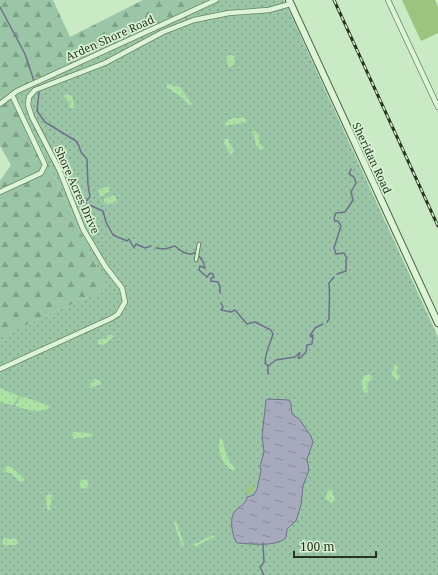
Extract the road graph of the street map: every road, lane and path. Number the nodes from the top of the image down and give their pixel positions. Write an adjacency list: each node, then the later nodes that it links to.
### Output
1 (216, 0): 4 (street, Arden Shore Road)
2 (388, 0): 6 (street)
3 (290, 2): 10 (main road, Sheridan Road); 11 (street, Shore Acres Drive)
4 (12, 95): 5 (street, Arden Shore Road); 7 (street)
5 (0, 104)
6 (438, 107)
7 (0, 192)
8 (199, 244): 9 (lane)
9 (196, 260)
10 (438, 323)
11 (0, 370)

